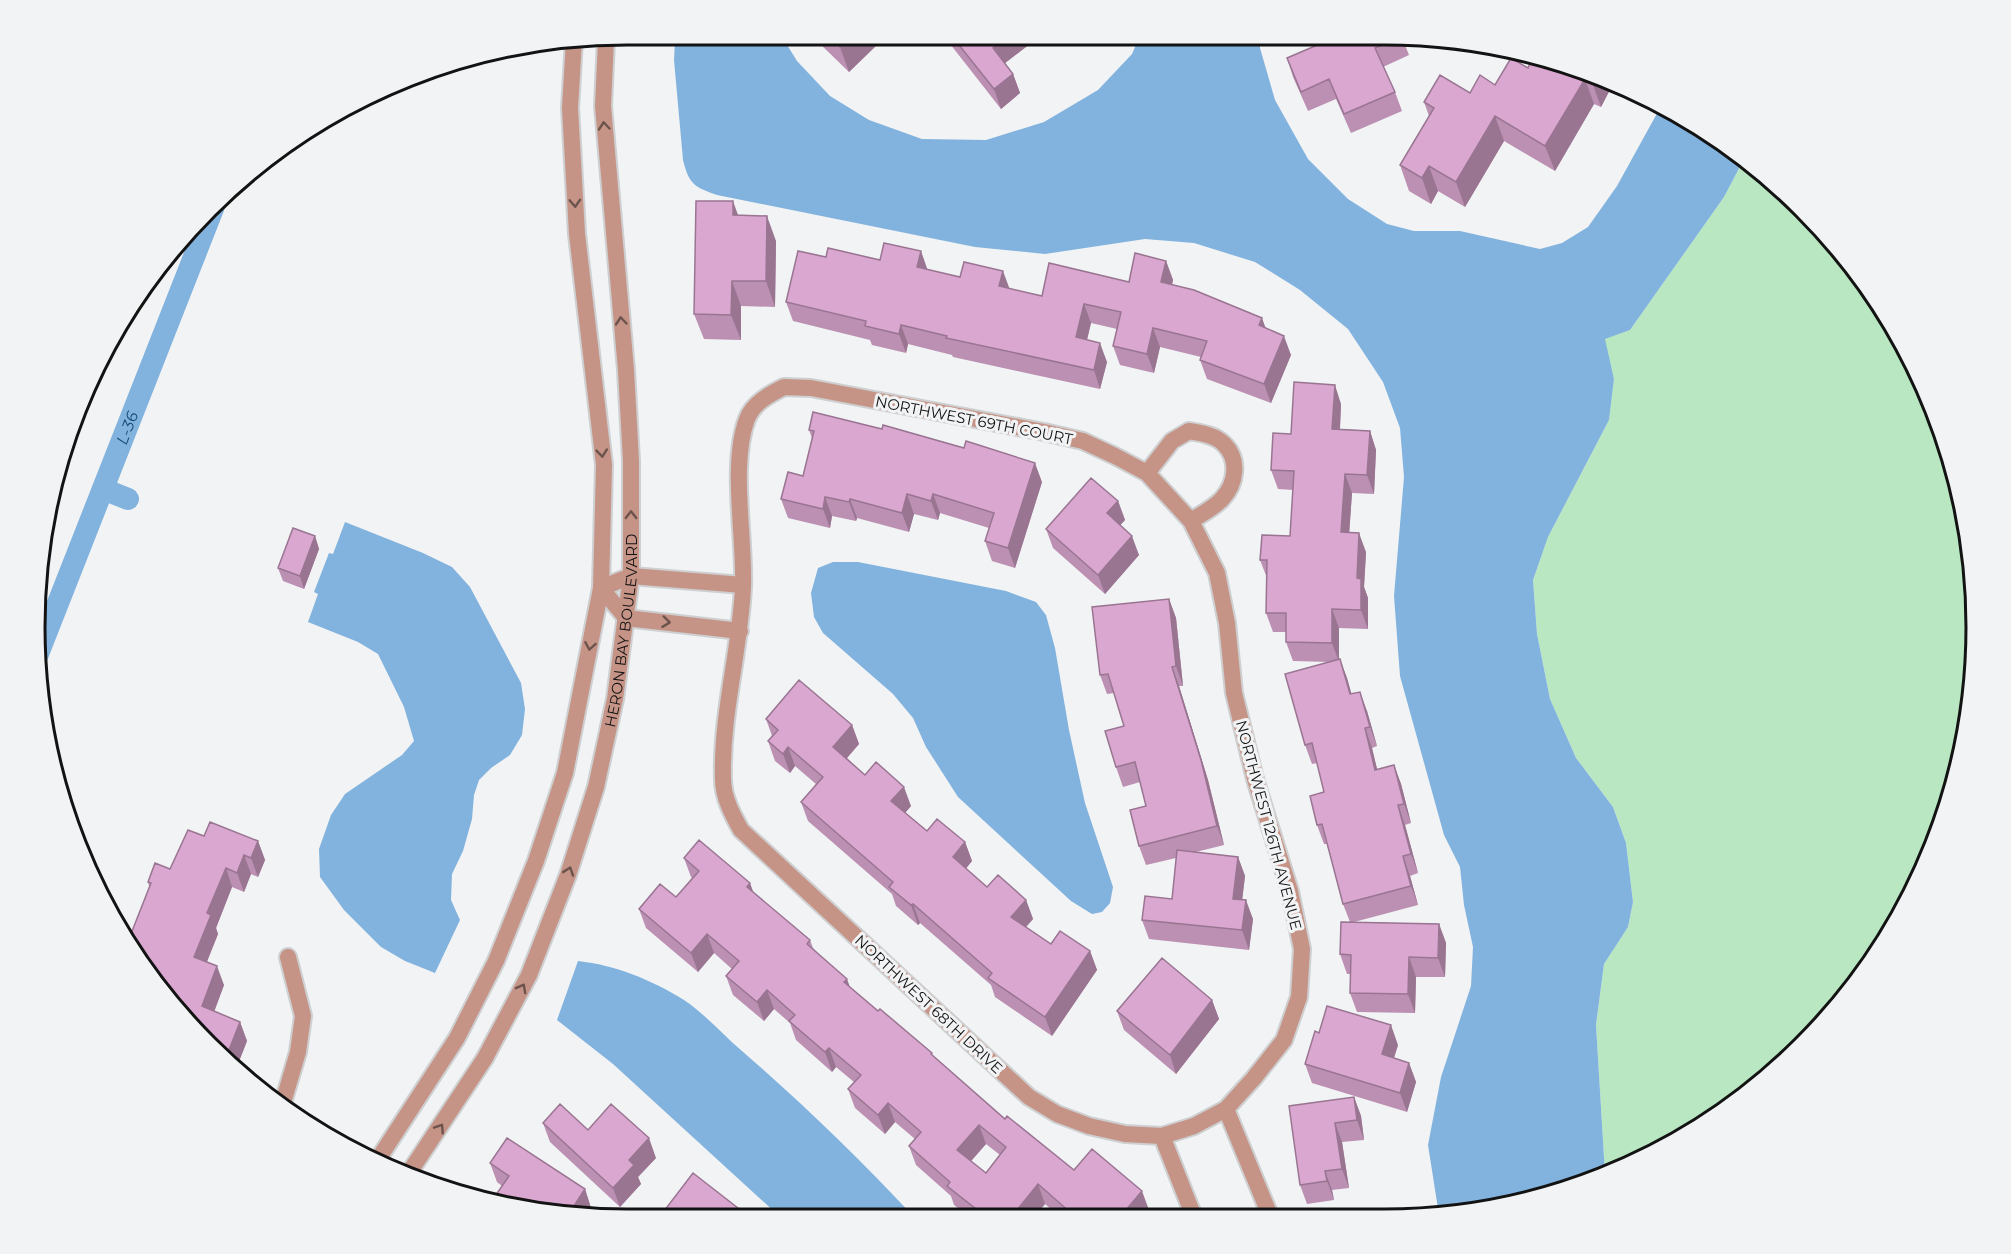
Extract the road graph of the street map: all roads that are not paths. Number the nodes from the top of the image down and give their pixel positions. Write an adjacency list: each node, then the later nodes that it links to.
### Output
1 (606, 46): 6 (street, HERON BAY BOULEVARD, one-way to 1)
2 (574, 48): 8 (street, HERON BAY BOULEVARD, one-way to 8)
3 (1147, 473): 4 (street, NORTHWEST 69TH COURT); 5 (street); 7 (street, NORTHWEST 69TH COURT)
4 (1169, 497): 5 (street, NORTHWEST 126TH AVENUE)
5 (1191, 521): 13 (street, NORTHWEST 126TH AVENUE)
6 (631, 576): 7 (street); 8 (street); 9 (street, HERON BAY BOULEVARD)
7 (743, 585): 10 (street)
8 (601, 588): 9 (street); 16 (street, HERON BAY BOULEVARD, one-way to 16)
9 (626, 618): 10 (street, one-way to 10); 17 (street, HERON BAY BOULEVARD, one-way to 9)
10 (740, 631): 15 (street, NORTHWEST 68TH DRIVE)
11 (288, 957): 12 (street)
12 (285, 1097)
13 (1226, 1109): 14 (street, NORTHWEST 126TH AVENUE); 19 (street)
14 (1194, 1126): 15 (street, NORTHWEST 68TH DRIVE)
15 (1162, 1136): 18 (street)
16 (381, 1154)
17 (412, 1168)
18 (1191, 1209)
19 (1267, 1209)

